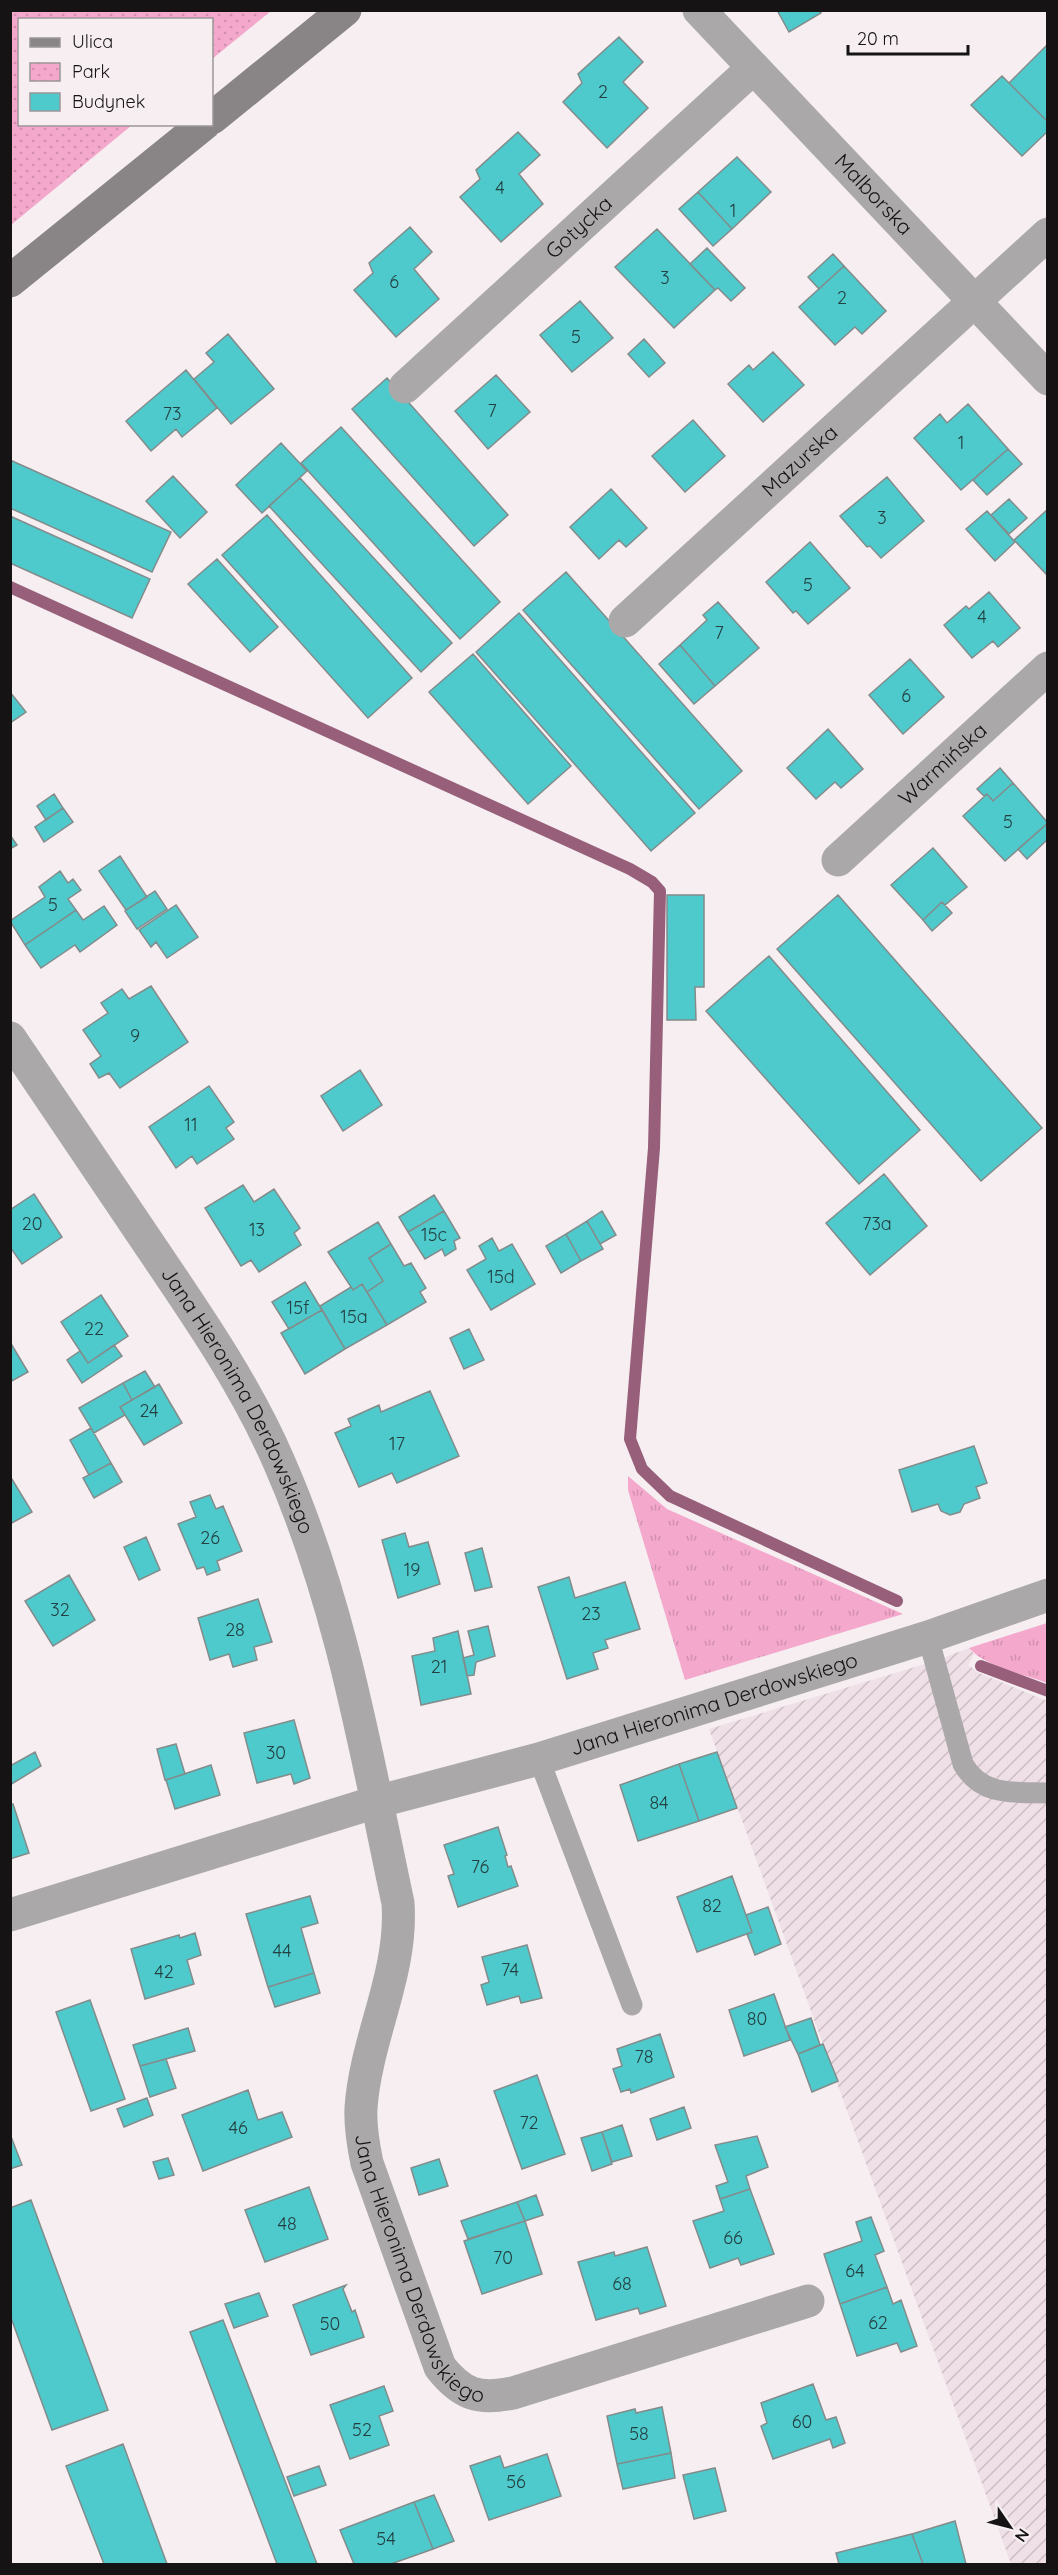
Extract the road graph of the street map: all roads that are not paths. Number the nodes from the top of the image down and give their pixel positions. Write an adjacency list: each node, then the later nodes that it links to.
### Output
1 (345, 10): 4 (street)
2 (699, 10): 3 (street, Malborska)
3 (752, 69): 8 (street, Malborska); 10 (street, Gotycka)
4 (213, 117)
5 (202, 126): 7 (street)
6 (1047, 234): 8 (street, Mazurska)
7 (10, 280)
8 (974, 301): 9 (street, Malborska); 11 (street, Mazurska)
9 (1047, 379)
10 (405, 387)
11 (625, 621)
12 (1047, 668): 13 (street, Warmińska)
13 (838, 860)
14 (10, 1038): 19 (street, Jana Hieronima Derdowskiego)
15 (1047, 1595): 16 (street, Jana Hieronima Derdowskiego)
16 (928, 1637): 17 (street, Jana Hieronima Derdowskiego); 18 (lane)
17 (538, 1759): 19 (street, Jana Hieronima Derdowskiego); 21 (lane)
18 (1047, 1793)
19 (376, 1802): 20 (street, Jana Hieronima Derdowskiego); 22 (street, Jana Hieronima Derdowskiego)
20 (10, 1915)
21 (632, 2005)
22 (808, 2301)

